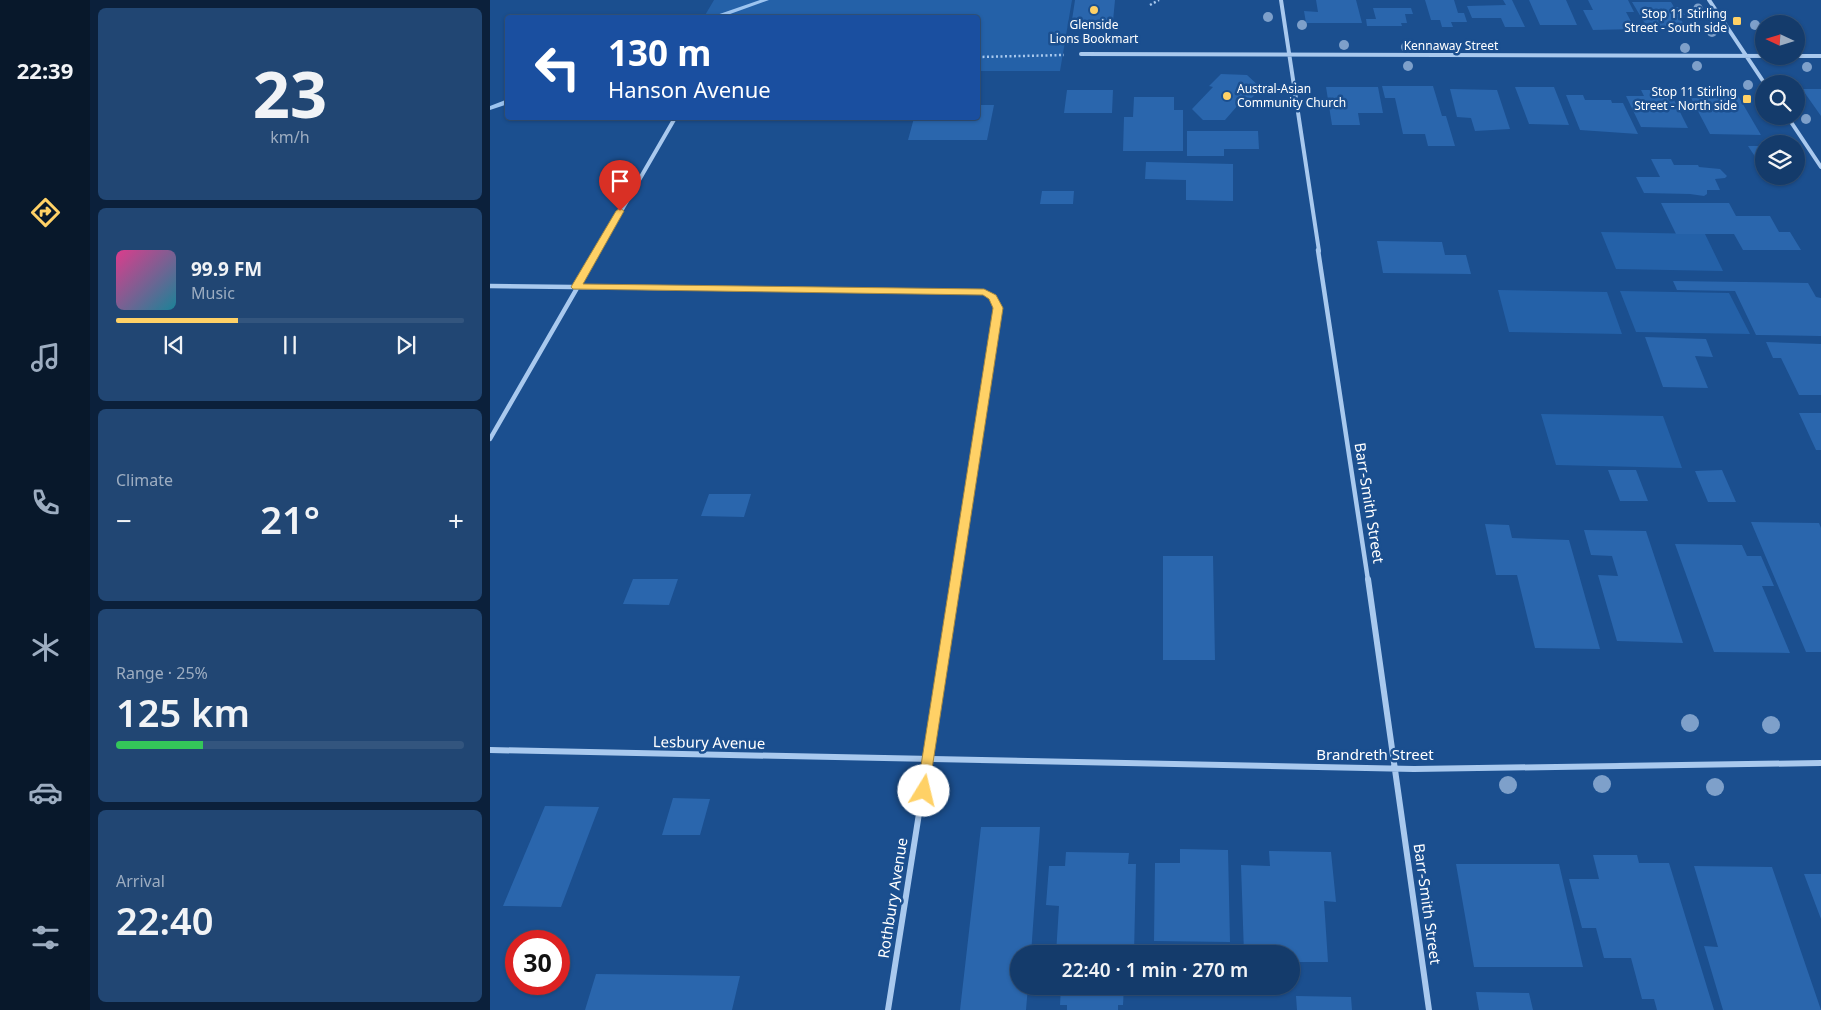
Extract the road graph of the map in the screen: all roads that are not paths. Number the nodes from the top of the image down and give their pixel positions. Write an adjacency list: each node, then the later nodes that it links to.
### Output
1 (1281, 0): 4 (street, Barr-Smith Street)
2 (1709, 0): 6 (street)
3 (1081, 54): 4 (street, Kennaway Street)
4 (1289, 56): 6 (street, Kennaway Street); 17 (street, Barr-Smith Street)
5 (1821, 56): 6 (street, Kennaway Street)
6 (1747, 57): 7 (street)
7 (1759, 75)
8 (674, 120): 12 (street)
9 (1793, 125): 10 (street)
10 (1821, 168)
11 (490, 286): 12 (street)
12 (576, 287): 13 (street); 15 (street, Rothbury Avenue)
13 (490, 439)
14 (490, 750): 15 (street, Lesbury Avenue)
15 (928, 760): 17 (street, Brandreth Street); 18 (street, Rothbury Avenue)
16 (1821, 763): 17 (street, Brandreth Street)
17 (1396, 768): 19 (street, Barr-Smith Street)
18 (888, 1010)
19 (1429, 1010)

